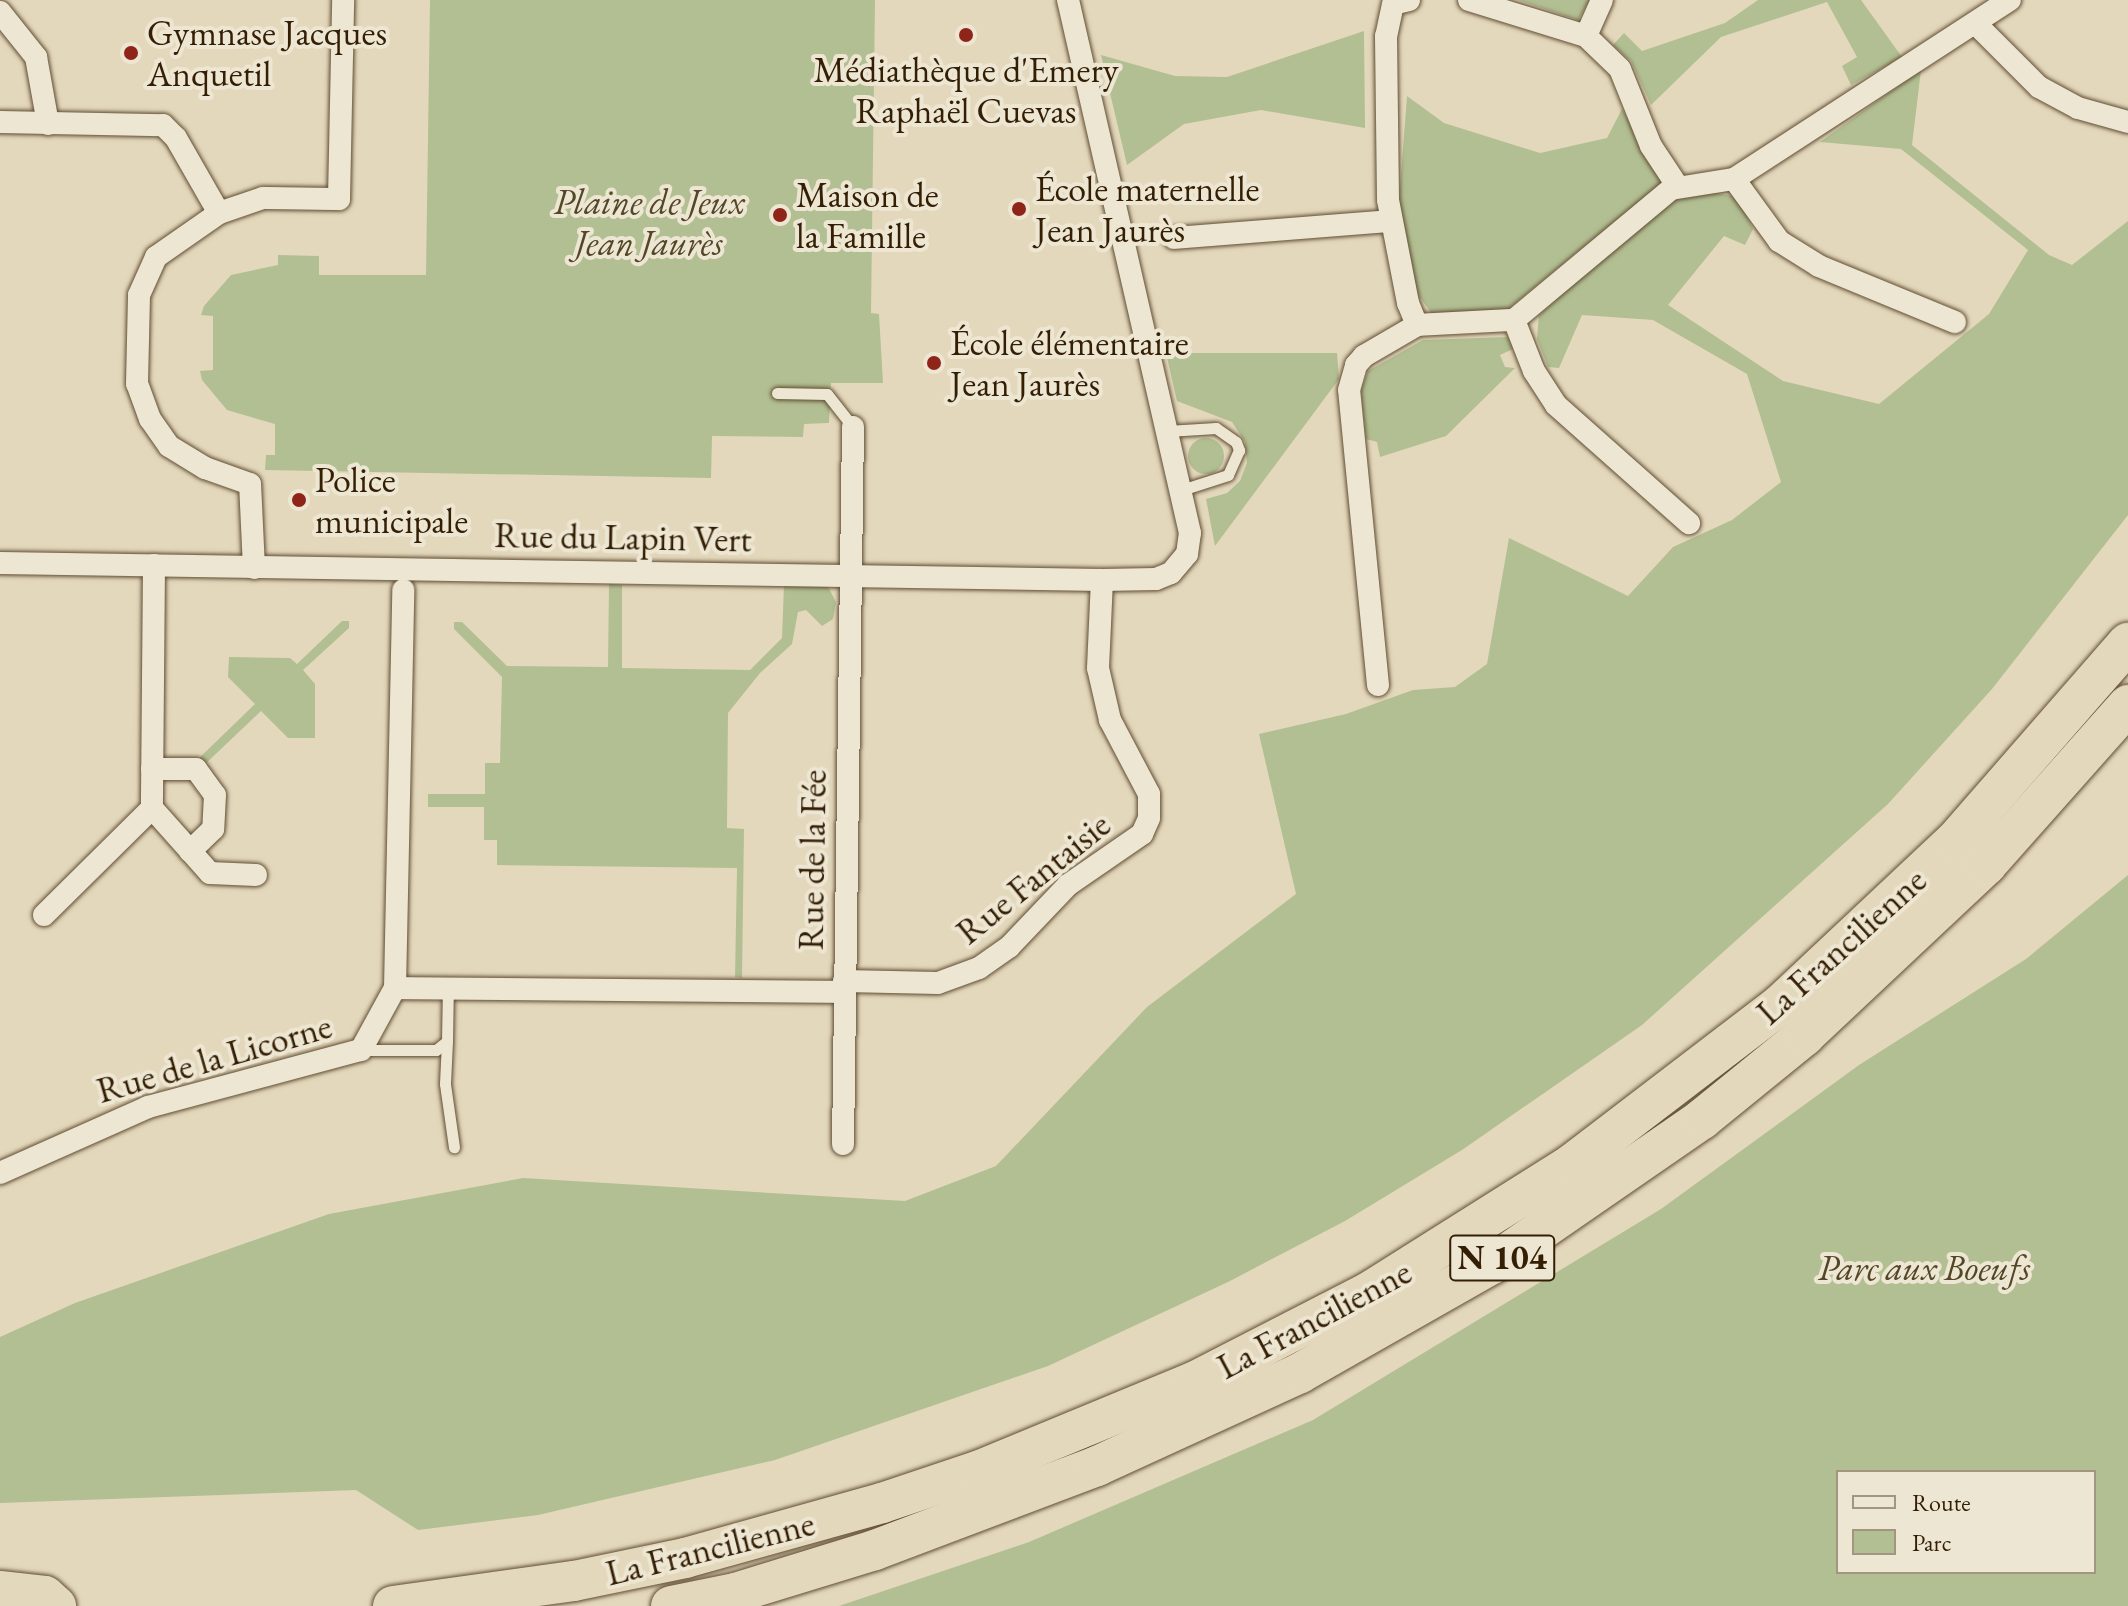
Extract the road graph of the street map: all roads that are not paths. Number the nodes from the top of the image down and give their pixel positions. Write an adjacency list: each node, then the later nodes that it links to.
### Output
1 (343, 0): 15 (street)
2 (1068, 0): 23 (street)
3 (1469, 0): 9 (street)
4 (1602, 0): 9 (street)
5 (2010, 0): 8 (street)
6 (1398, 1): 16 (street)
7 (0, 12): 12 (street)
8 (1976, 24): 11 (street); 13 (street)
9 (1586, 36): 14 (street)
10 (0, 122): 12 (street)
11 (2128, 122)
12 (48, 124): 15 (street)
13 (1734, 179): 14 (street); 19 (street)
14 (1678, 187): 18 (street)
15 (219, 213): 30 (street)
16 (1390, 221): 17 (street); 20 (street)
17 (1174, 238)
18 (1514, 320): 20 (street); 25 (street)
19 (1955, 322)
20 (1417, 325): 35 (street)
21 (777, 393): 22 (lane)
22 (853, 427): 31 (street, Rue de la Fée)
23 (1167, 431): 24 (street); 24 (lane)
24 (1181, 490): 32 (street, Rue du Lapin Vert)
25 (1689, 523)
26 (0, 563): 27 (street, Rue du Lapin Vert)
27 (154, 565): 30 (street, Rue du Lapin Vert); 37 (street)
28 (387, 565): 29 (street, Rue du Lapin Vert); 30 (street, Rue du Lapin Vert); 33 (street)
29 (419, 565): 31 (street, Rue du Lapin Vert); 33 (street)
30 (254, 568)
31 (851, 577): 32 (street, Rue du Lapin Vert); 43 (street, Rue de la Fée)
32 (1102, 580): 43 (street, Rue Fantaisie)
33 (403, 590): 44 (street)
34 (2128, 643): 52 (highway, La Francilienne / N 104)
35 (1378, 685)
36 (2128, 705): 53 (highway, La Francilienne / N 104)
37 (152, 769): 38 (street); 39 (street)
38 (152, 808): 39 (street); 41 (street)
39 (190, 851): 40 (street)
40 (256, 875)
41 (44, 915)
42 (448, 986): 43 (street, Rue Fantaisie); 44 (street, Rue Fantaisie); 45 (lane)
43 (844, 987): 47 (street, Rue de la Fée)
44 (395, 988): 46 (street)
45 (447, 1041): 46 (lane); 48 (lane)
46 (361, 1050): 49 (street, Rue de la Licorne)
47 (843, 1144)
48 (454, 1147)
49 (0, 1173)
50 (0, 1591): 51 (highway)
51 (56, 1606)
52 (393, 1606)
53 (671, 1606)

